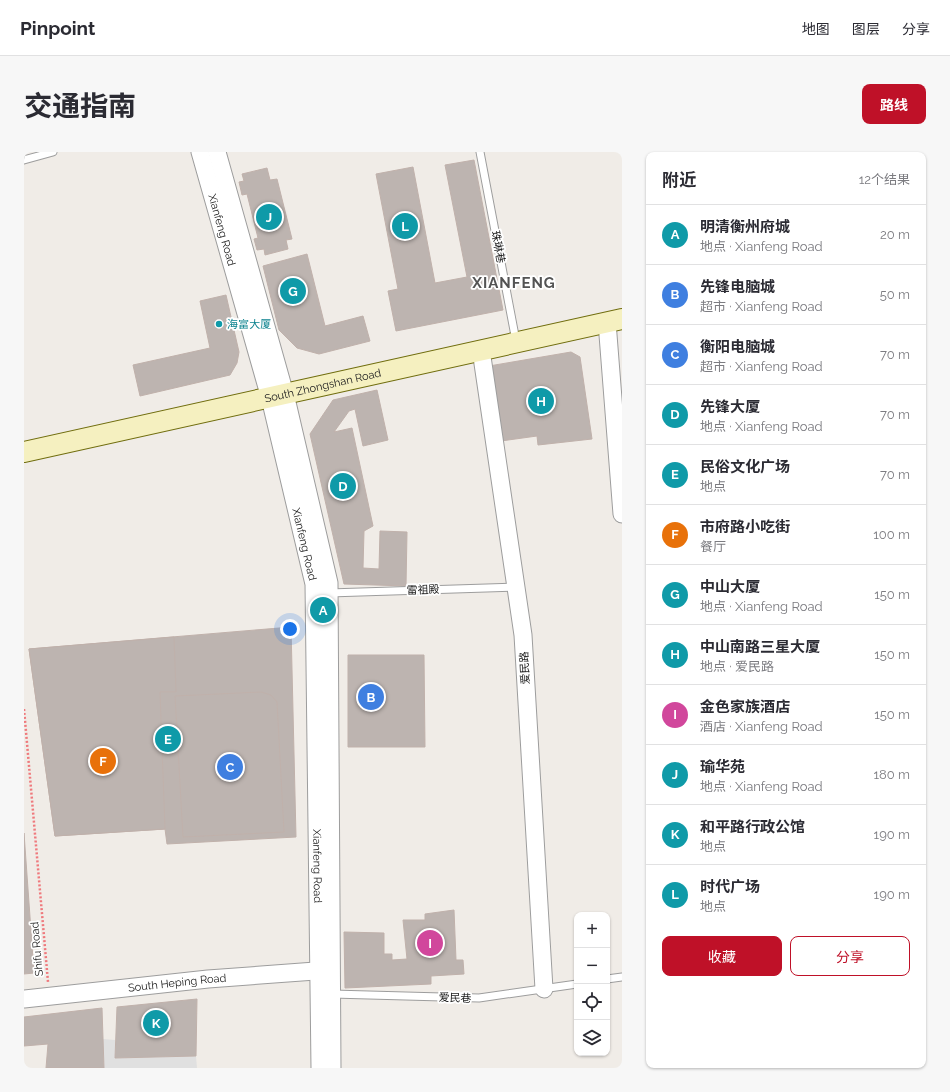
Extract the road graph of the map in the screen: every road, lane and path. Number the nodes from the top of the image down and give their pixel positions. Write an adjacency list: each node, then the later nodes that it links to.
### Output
1 (53, 152): 5 (lane)
2 (200, 152): 9 (street, Xianfeng Road)
3 (217, 152): 9 (street, Xianfeng Road)
4 (480, 152): 7 (lane, 珠琳巷)
5 (24, 160)
6 (614, 320): 7 (main road, South Zhongshan Road); 11 (street)
7 (516, 341): 8 (main road, South Zhongshan Road)
8 (481, 350): 9 (main road, South Zhongshan Road); 12 (street, 爱民路)
9 (277, 396): 10 (main road, South Zhongshan Road); 13 (street, Xianfeng Road); 15 (street, Xianfeng Road)
10 (24, 452)
11 (622, 514)
12 (516, 587): 13 (lane, 雷祖殿); 19 (street, 爱民路)
13 (329, 592): 15 (street, Xianfeng Road)
14 (24, 710): 21 (path, Shifu Road)
15 (325, 970): 20 (street, Xianfeng Road); 21 (street, South Heping Road); 23 (street, Xianfeng Road)
16 (622, 977): 17 (lane)
17 (610, 979)
18 (574, 984): 19 (lane, 爱民巷)
19 (544, 989): 20 (lane, 爱民巷)
20 (332, 994): 24 (street, Xianfeng Road)
21 (50, 996): 22 (street, South Heping Road)
22 (24, 999)
23 (320, 1068)
24 (332, 1068)

